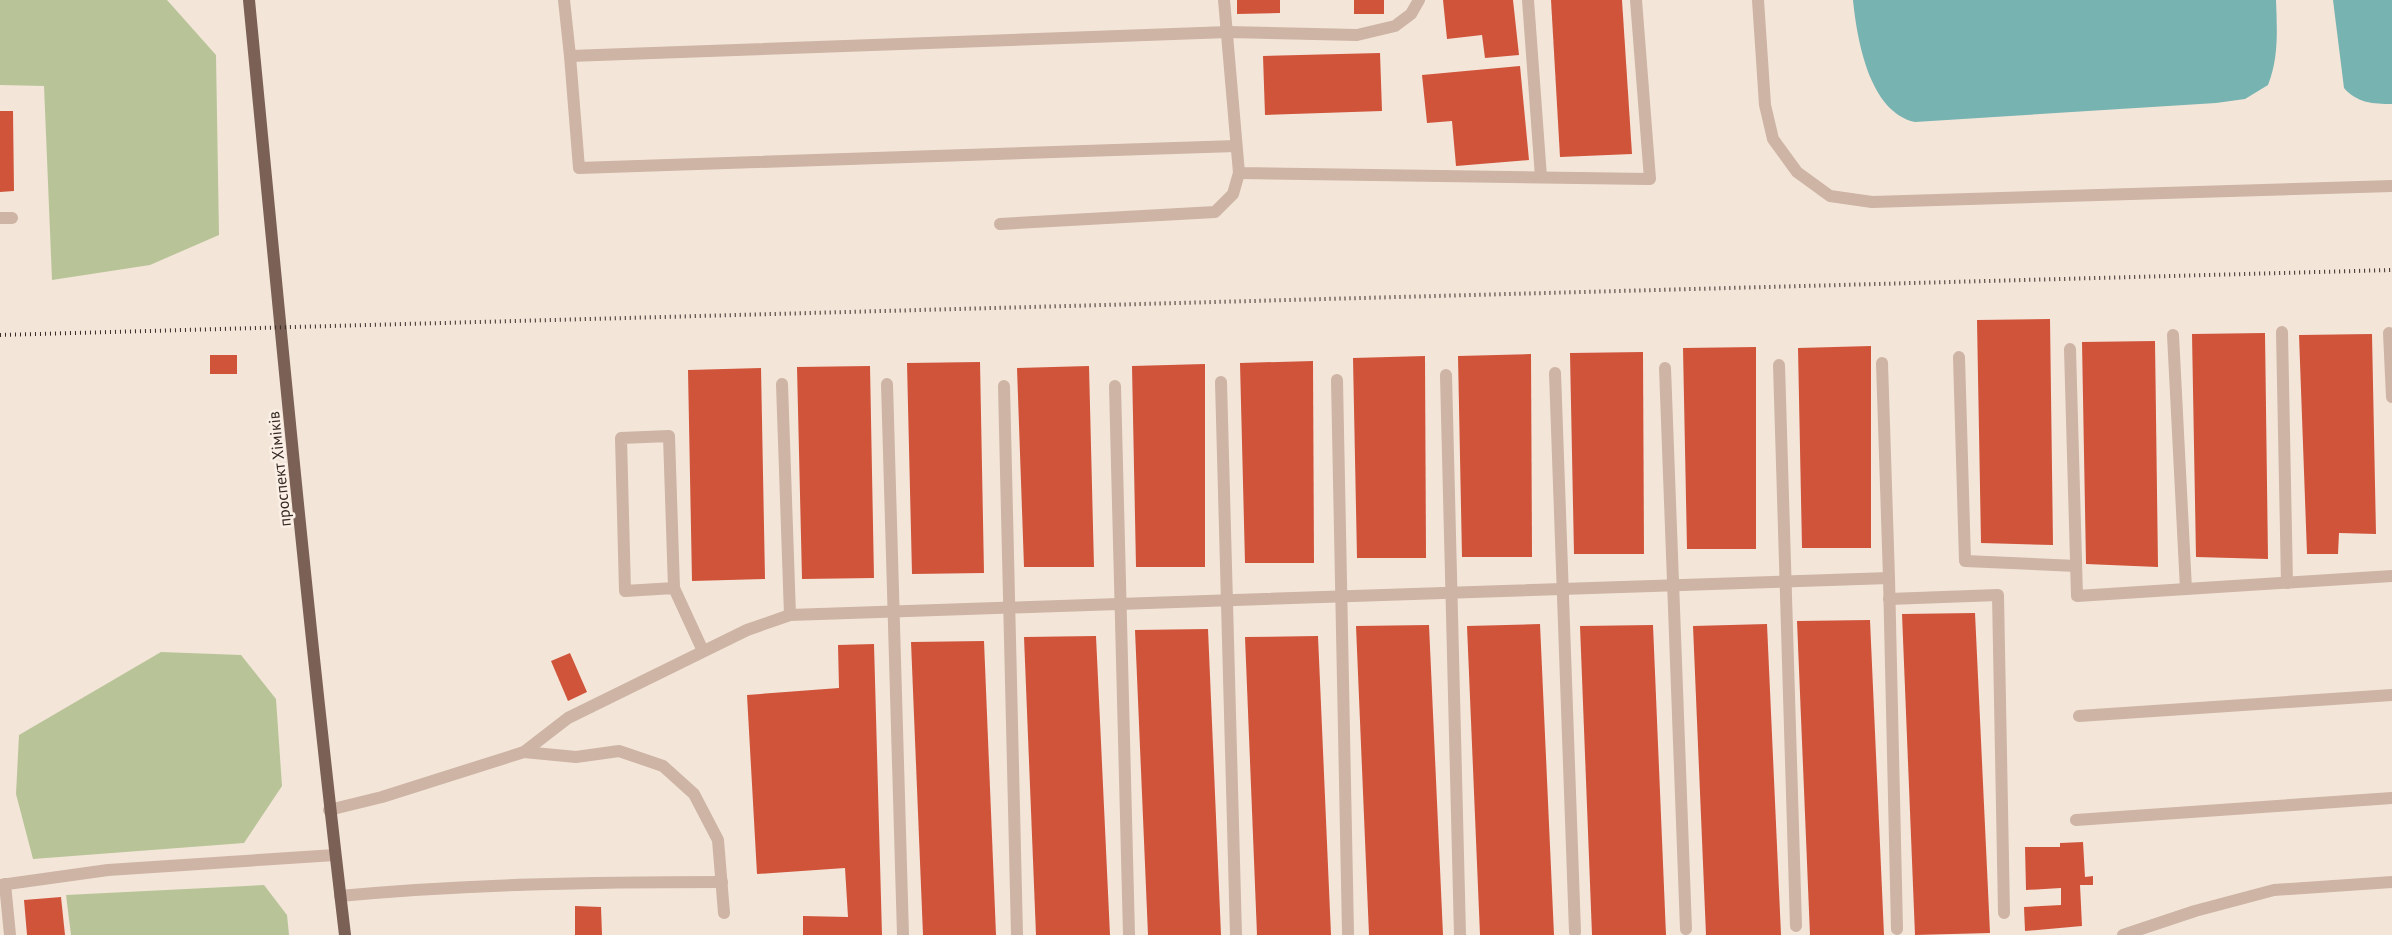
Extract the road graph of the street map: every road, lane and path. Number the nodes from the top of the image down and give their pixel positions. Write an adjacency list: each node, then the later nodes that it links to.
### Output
1 (249, 0): 54 (main road, проспект Хіміків)
2 (564, 0): 9 (lane)
3 (1224, 0): 8 (lane)
4 (1419, 0): 8 (lane)
5 (1528, 0): 12 (lane)
6 (1636, 0): 12 (lane)
7 (1758, 0): 13 (lane)
8 (1228, 32): 9 (lane); 10 (lane)
9 (570, 56): 10 (lane)
10 (1236, 146): 11 (lane)
11 (1239, 173): 12 (lane); 14 (lane)
12 (1541, 177)
13 (2392, 186)
14 (1000, 224)
15 (2282, 332): 36 (lane)
16 (2389, 333): 31 (lane)
17 (2173, 335): 40 (lane)
18 (2070, 349): 32 (lane)
19 (1959, 357): 32 (lane)
20 (1882, 363): 34 (lane)
21 (1779, 365): 35 (lane)
22 (1664, 368): 37 (lane)
23 (1555, 373): 39 (lane)
24 (1446, 375): 41 (lane)
25 (1337, 380): 42 (lane)
26 (1221, 382): 44 (lane)
27 (782, 384): 48 (lane)
28 (887, 384): 47 (lane)
29 (1004, 386): 46 (lane)
30 (1115, 386): 45 (lane)
31 (2392, 397)
32 (2076, 566): 40 (lane)
33 (2392, 576): 36 (lane)
34 (1889, 578): 35 (lane); 43 (lane)
35 (1785, 582): 37 (lane); 63 (lane)
36 (2288, 583): 40 (lane)
37 (1673, 585): 39 (lane); 64 (lane)
38 (674, 588): 38 (lane); 49 (lane)
39 (1562, 589): 41 (lane); 66 (lane)
40 (2186, 589)
41 (1451, 593): 42 (lane); 74 (lane)
42 (1341, 596): 44 (lane); 67 (lane)
43 (1889, 599): 62 (lane); 65 (lane)
44 (1227, 600): 45 (lane); 73 (lane)
45 (1120, 604): 46 (lane); 72 (lane)
46 (1010, 608): 47 (lane); 71 (lane)
47 (894, 612): 48 (lane); 70 (lane)
48 (790, 615): 49 (lane)
49 (703, 651): 52 (lane)
50 (2392, 695): 51 (lane)
51 (2079, 716)
52 (524, 752): 54 (lane); 57 (lane)
53 (2392, 798): 55 (lane)
54 (330, 810): 56 (main road, проспект Хіміків)
55 (2076, 820)
56 (334, 855): 59 (lane); 60 (main road, проспект Хіміків)
57 (722, 882): 60 (lane); 61 (lane)
58 (2392, 882): 75 (lane)
59 (3, 884): 68 (lane)
60 (340, 896): 69 (main road, проспект Хіміків)
61 (724, 913)
62 (2004, 913)
63 (1796, 926)
64 (1686, 929)
65 (1897, 929)
66 (1575, 932)
67 (1348, 934)
68 (10, 935)
69 (344, 935)
70 (903, 935)
71 (1017, 935)
72 (1129, 935)
73 (1236, 935)
74 (1460, 935)
75 (2123, 935)

